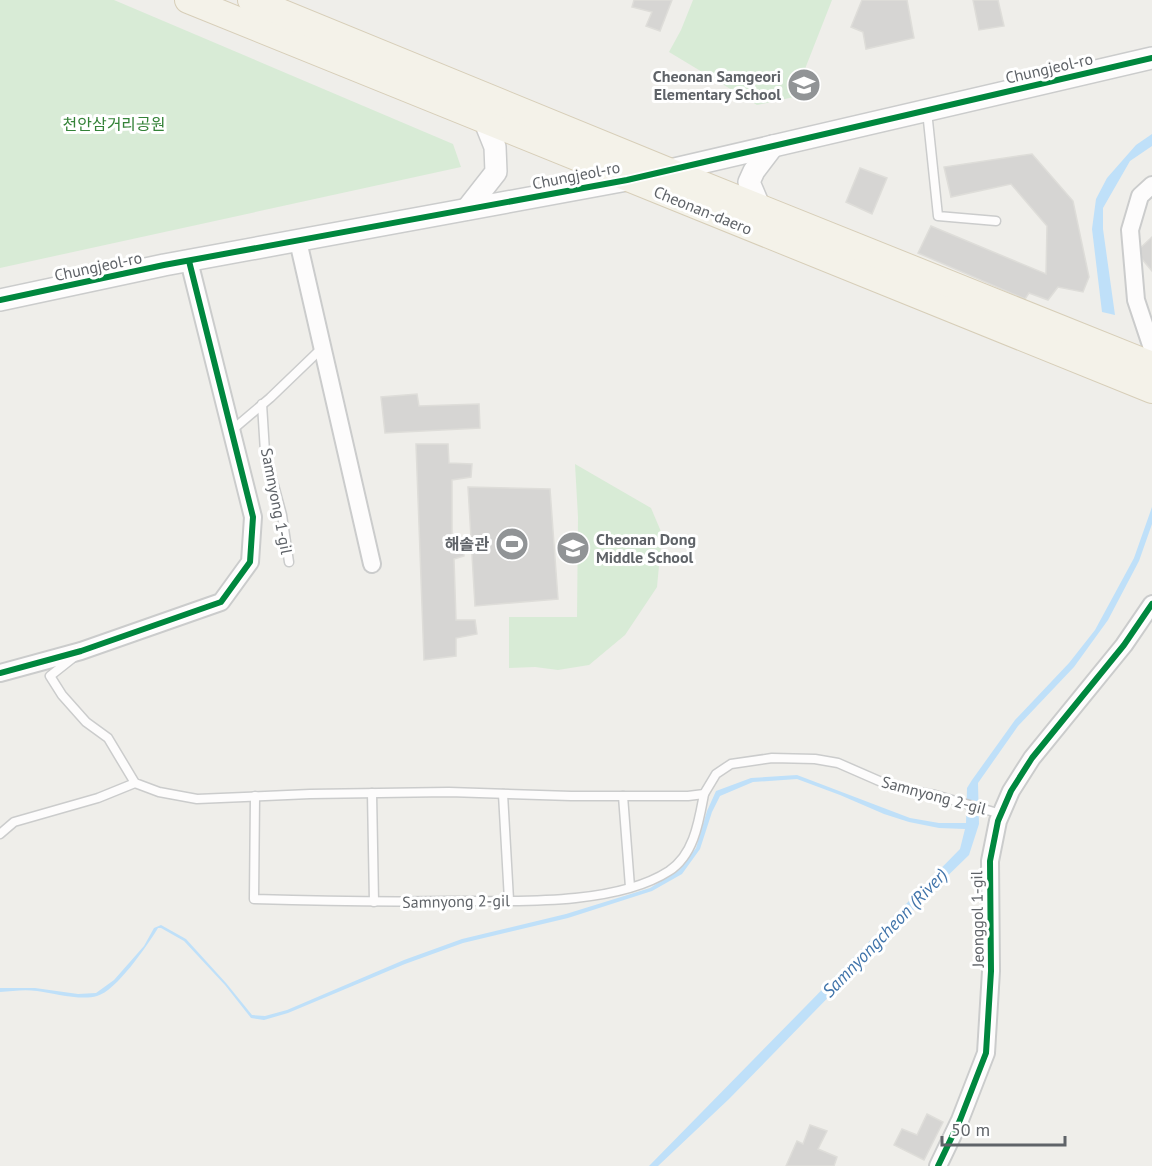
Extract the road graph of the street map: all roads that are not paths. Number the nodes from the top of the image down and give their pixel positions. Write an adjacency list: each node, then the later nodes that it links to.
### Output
1 (188, 0): 5 (main road, Cheonan-daero)
2 (251, 0): 7 (main road, Cheonan-daero)
3 (1152, 58): 4 (street, Chungjeol-ro)
4 (927, 110): 6 (street, Chungjeol-ro); 12 (lane)
5 (485, 122): 8 (main road, Cheonan-daero); 11 (street)
6 (773, 146): 7 (street, Chungjeol-ro); 10 (street)
7 (666, 170): 8 (street, Chungjeol-ro); 10 (main road, Cheonan-daero)
8 (627, 180): 11 (street, Chungjeol-ro); 19 (main road, Cheonan-daero)
9 (1152, 185): 17 (street)
10 (760, 208): 18 (main road, Cheonan-daero)
11 (467, 209): 13 (street, Chungjeol-ro)
12 (996, 221)
13 (298, 241): 14 (street, Chungjeol-ro); 16 (street)
14 (189, 261): 15 (street, Chungjeol-ro); 21 (street)
15 (0, 300)
16 (323, 348): 20 (lane); 23 (street)
17 (1152, 348)
18 (1152, 365)
19 (1152, 390)
20 (262, 404): 21 (lane); 22 (lane, Samnyong 1-gil)
21 (231, 431): 25 (street)
22 (289, 562)
23 (372, 564)
24 (1152, 604): 33 (street, Jeonggol 1-gil)
25 (81, 651): 26 (street); 27 (lane)
26 (0, 673)
27 (135, 783): 31 (lane); 34 (lane)
28 (372, 793): 29 (lane); 31 (lane); 37 (lane)
29 (503, 794): 32 (lane); 36 (lane)
30 (704, 794): 32 (lane); 33 (lane, Samnyong 2-gil); 35 (lane, Samnyong 2-gil)
31 (255, 796): 37 (lane, Samnyong 2-gil)
32 (623, 796): 35 (lane)
33 (994, 812): 38 (street, Jeonggol 1-gil)
34 (0, 834)
35 (630, 887): 36 (lane, Samnyong 2-gil)
36 (509, 900): 37 (lane, Samnyong 2-gil)
37 (374, 902)
38 (938, 1166)

